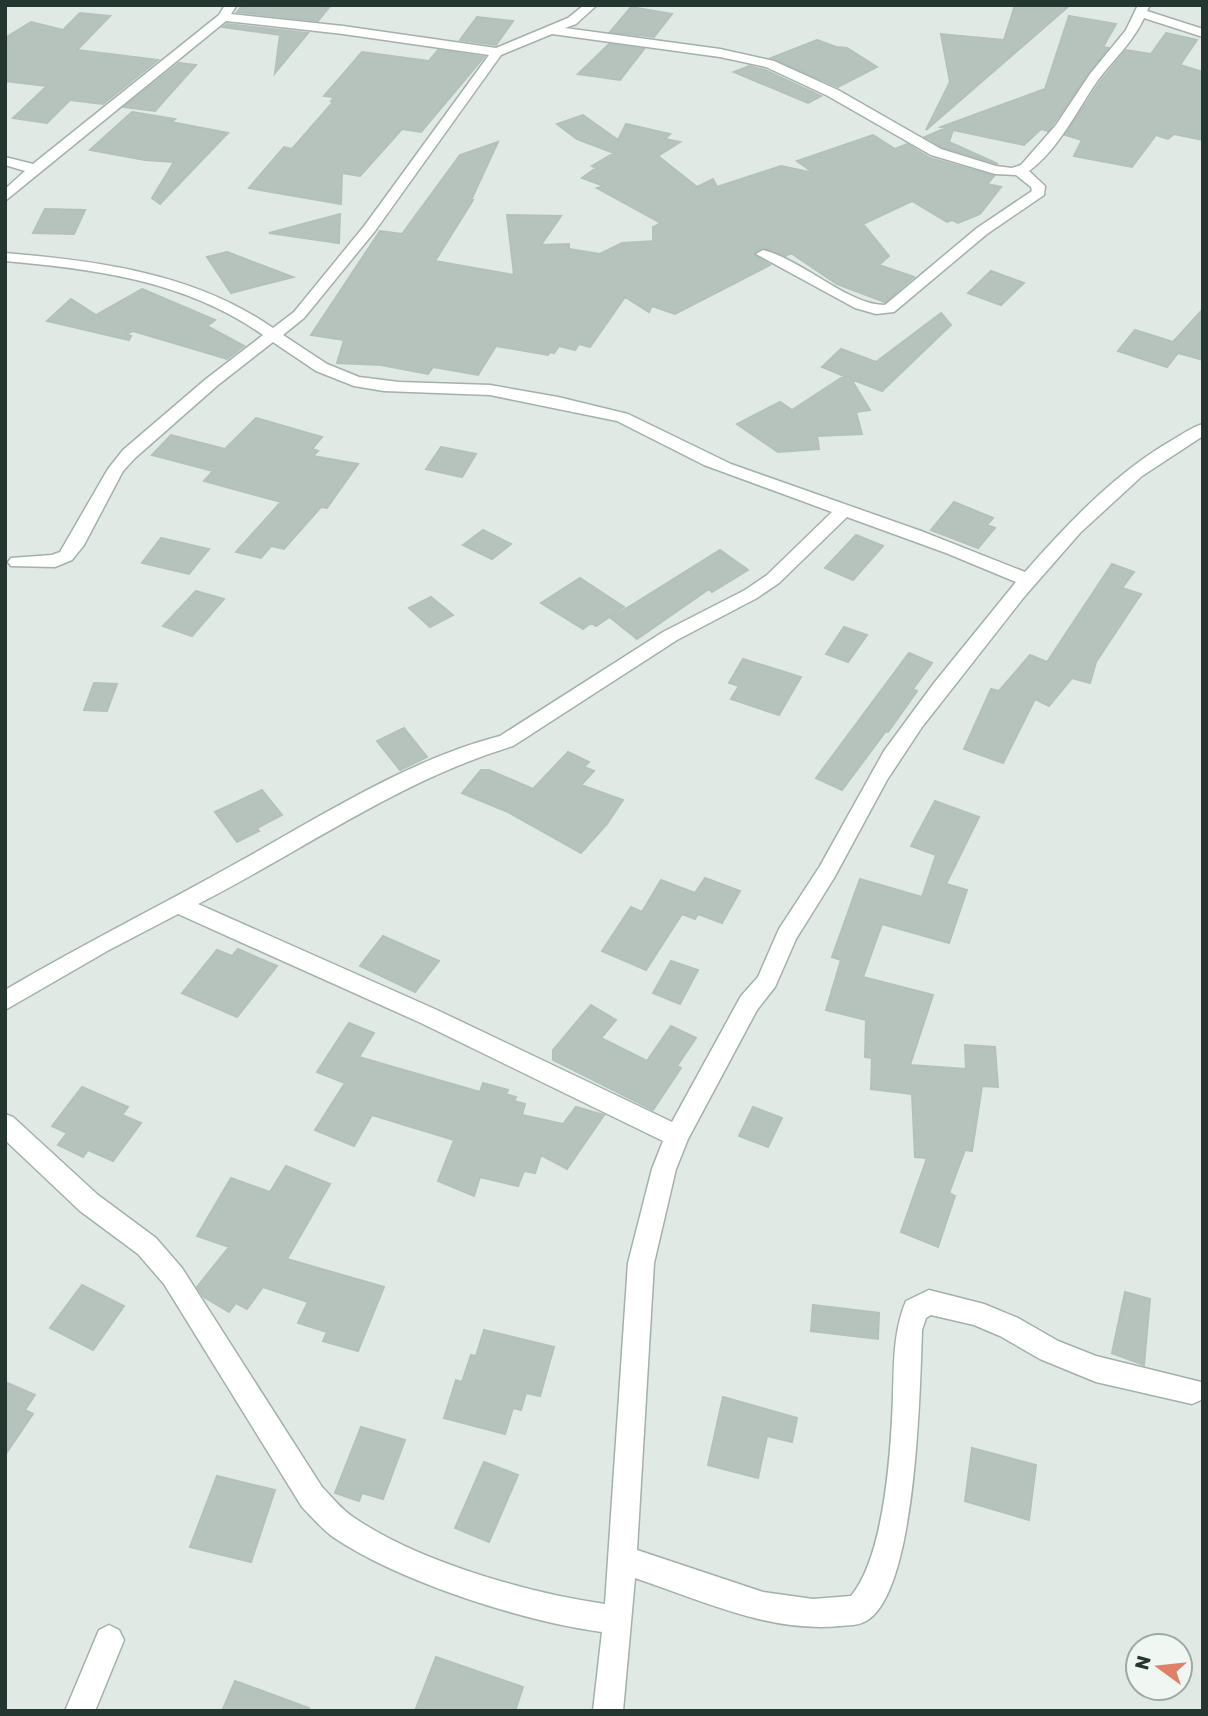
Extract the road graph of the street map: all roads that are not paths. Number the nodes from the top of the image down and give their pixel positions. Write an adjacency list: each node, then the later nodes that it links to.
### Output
1 (591, 5): 4 (street)
2 (1142, 9): 5 (street); 9 (street)
3 (225, 10): 6 (street); 8 (street)
4 (552, 30): 6 (street); 9 (street)
5 (1203, 33)
6 (497, 52): 13 (street)
7 (5, 161): 8 (street)
8 (35, 169): 10 (street)
9 (1020, 171): 11 (street)
10 (5, 197)
11 (763, 254)
12 (5, 257): 13 (street)
13 (273, 334): 15 (street); 16 (street)
14 (1203, 429): 17 (street)
15 (844, 510): 17 (street); 18 (street)
16 (18, 562)
17 (1027, 580): 21 (street)
18 (178, 905): 19 (street); 21 (street)
19 (5, 1001)
20 (5, 1124): 24 (street)
21 (677, 1136): 23 (street)
22 (1192, 1391): 23 (street)
23 (622, 1559): 24 (street)
24 (618, 1620): 27 (street)
25 (109, 1640): 26 (street)
26 (80, 1711)
27 (608, 1711)

